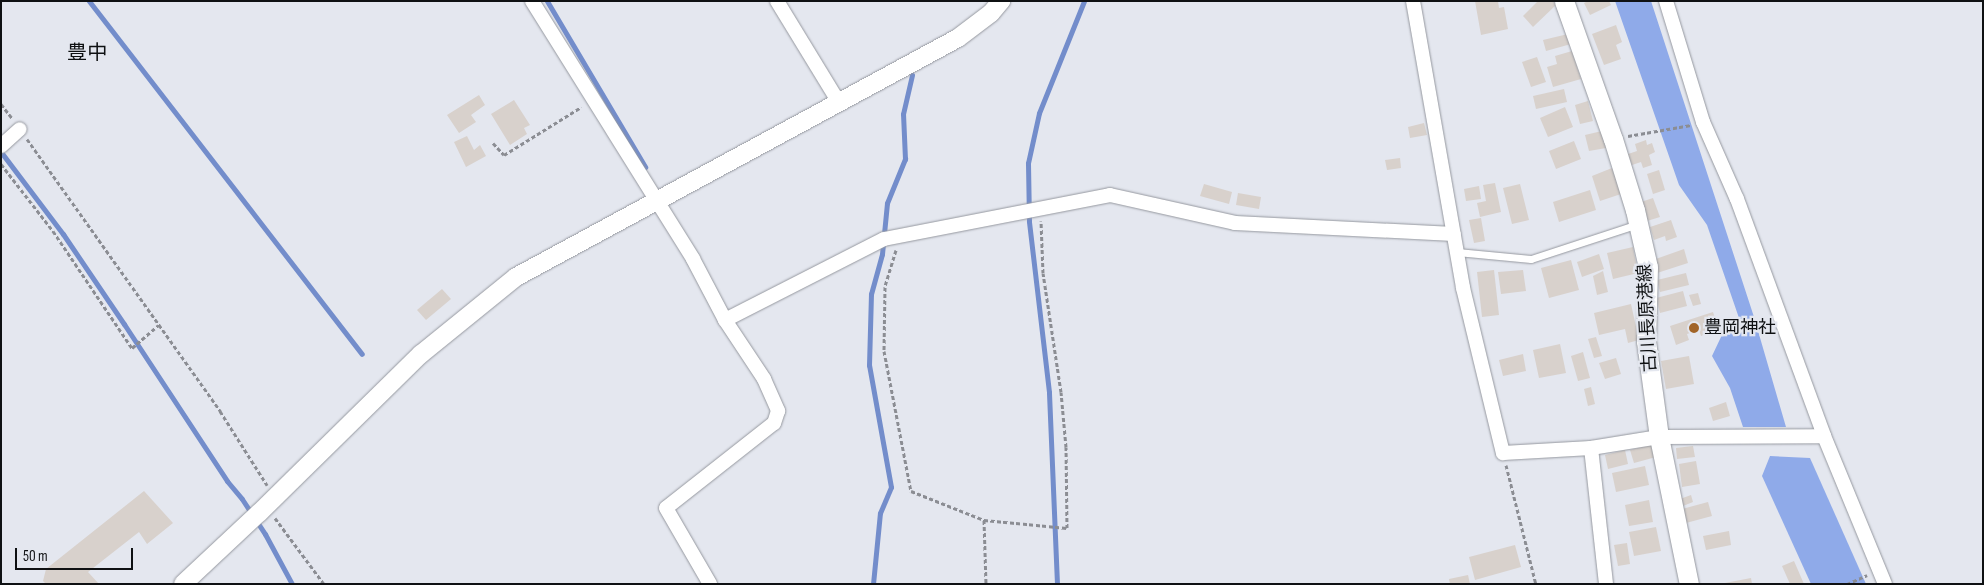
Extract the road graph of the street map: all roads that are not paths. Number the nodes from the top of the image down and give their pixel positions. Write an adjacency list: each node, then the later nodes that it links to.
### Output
1 (532, 1): 10 (street)
2 (777, 1): 7 (street)
3 (1001, 1): 7 (street)
4 (1413, 1): 12 (street)
5 (1564, 1): 11 (main road, 古川長原港線)
6 (1666, 1): 15 (street)
7 (838, 101): 10 (street)
8 (20, 129): 9 (street)
9 (1, 146)
10 (656, 202): 14 (street); 18 (street)
11 (1638, 224): 13 (lane); 16 (main road, 古川長原港線)
12 (1454, 234): 13 (street); 14 (street)
13 (1457, 252): 17 (street)
14 (725, 320): 19 (street)
15 (1824, 436): 16 (street); 22 (street)
16 (1658, 437): 17 (street); 21 (main road, 古川長原港線)
17 (1591, 448): 20 (street)
18 (183, 584)
19 (710, 584)
20 (1606, 584)
21 (1689, 584)
22 (1885, 584)

